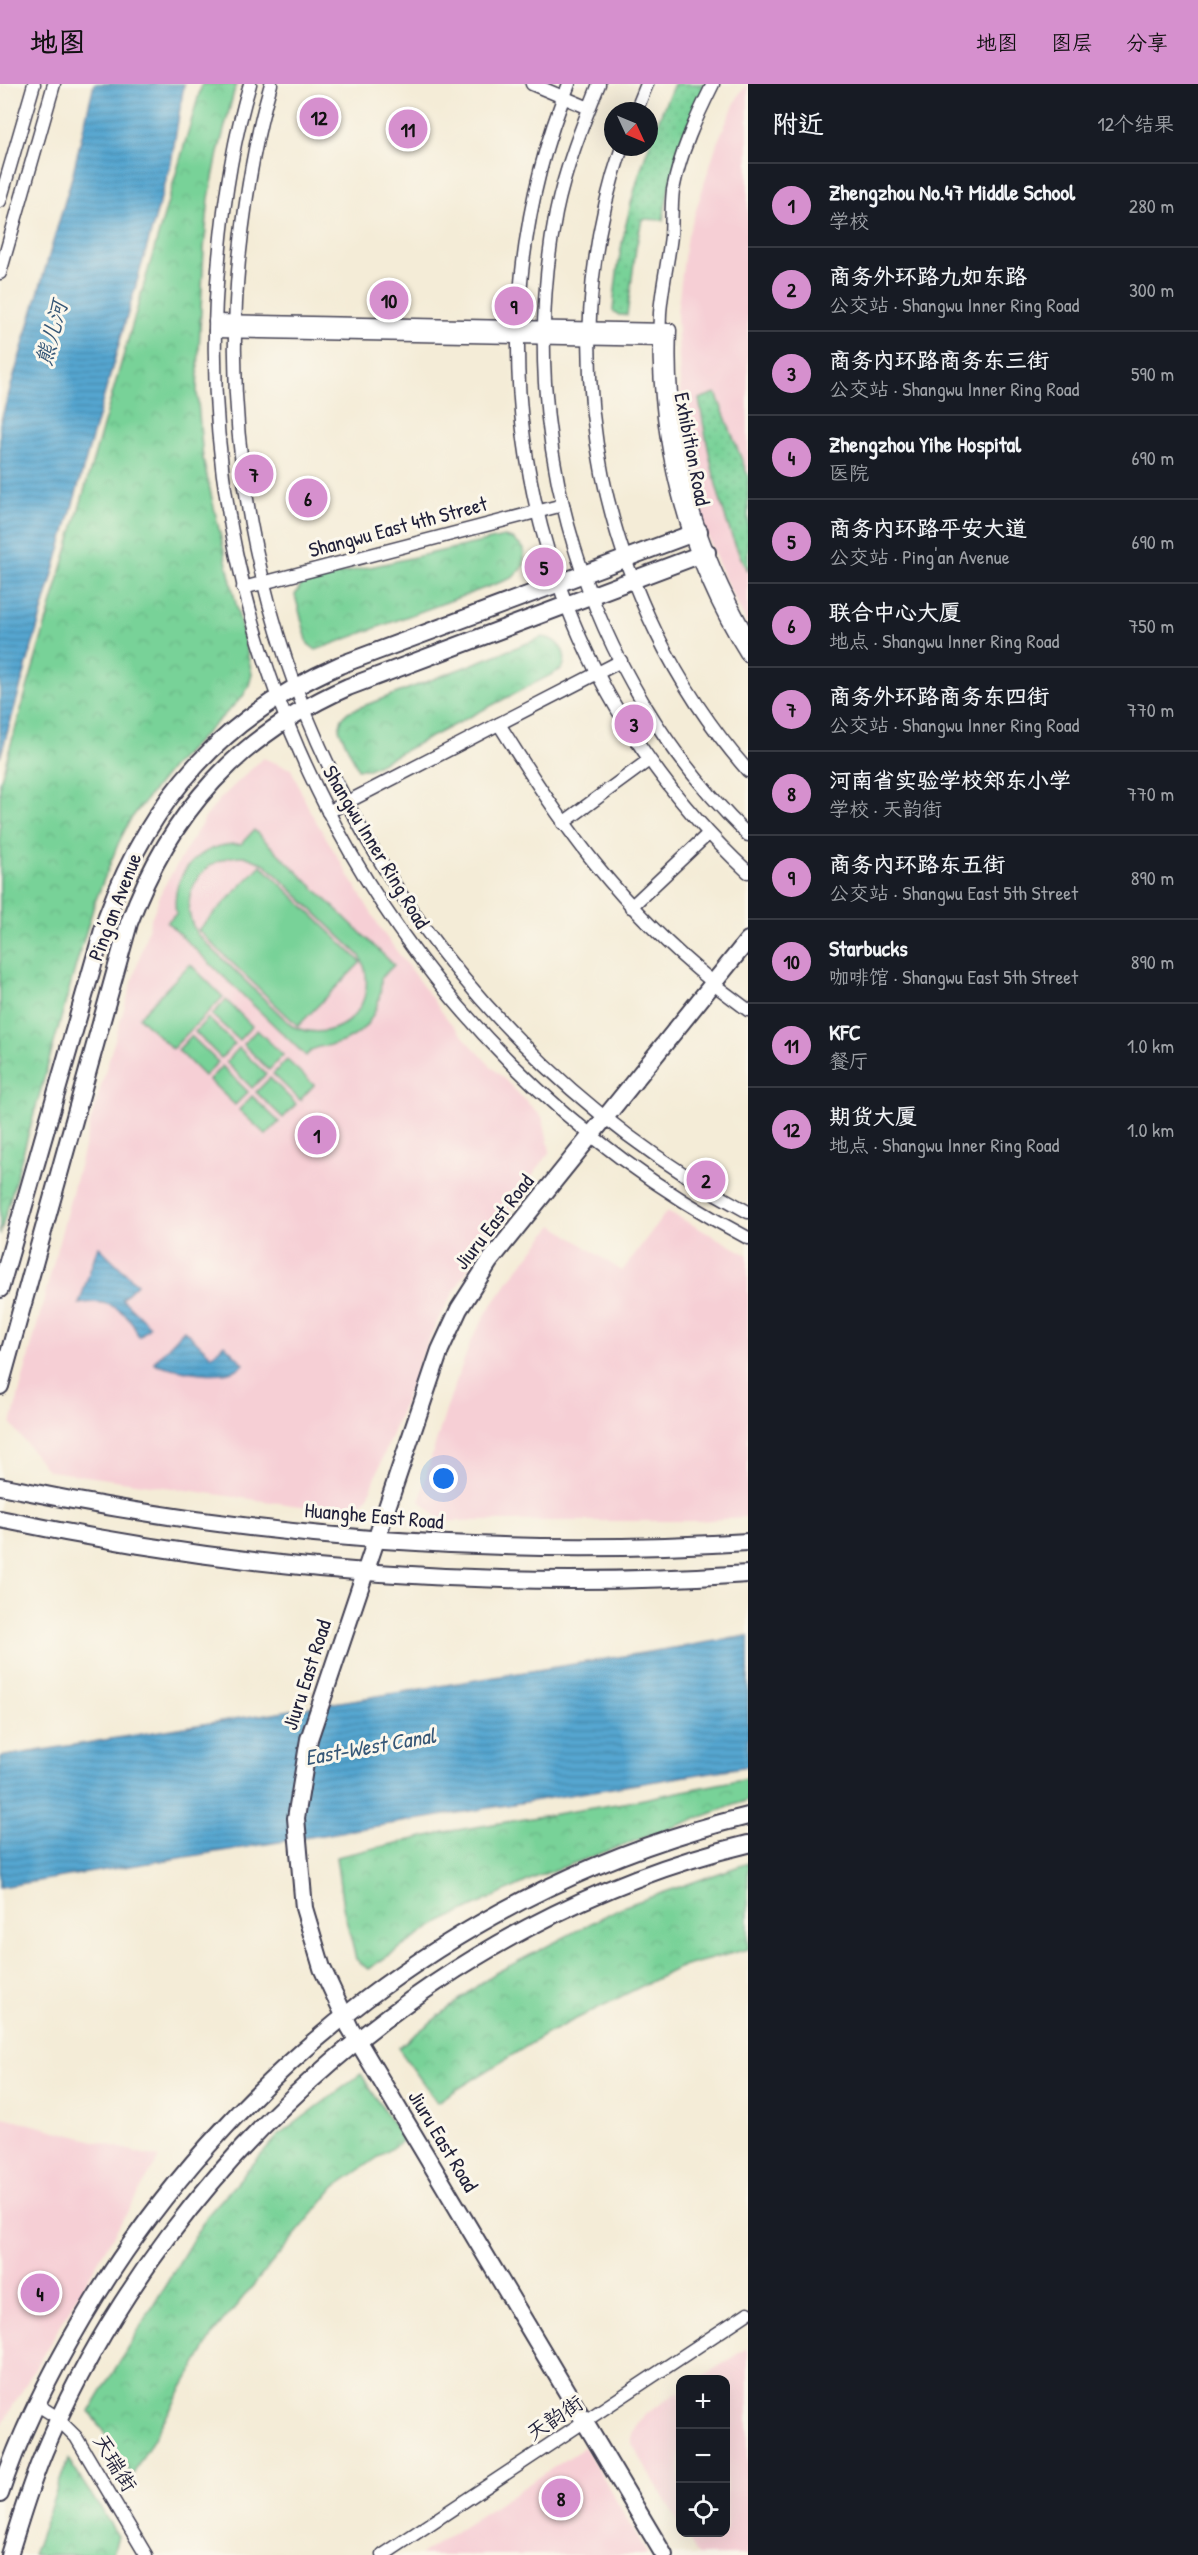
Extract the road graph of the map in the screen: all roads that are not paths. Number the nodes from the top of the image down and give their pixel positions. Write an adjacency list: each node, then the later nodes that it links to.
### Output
1 (34, 84): 15 (street)
2 (54, 84): 16 (street)
3 (250, 84): 17 (street, Shangwu Inner Ring Road)
4 (272, 84): 18 (street, Shangwu Inner Ring Road)
5 (532, 84): 11 (street)
6 (553, 84): 11 (street)
7 (590, 84): 13 (street)
8 (599, 84): 13 (street)
9 (647, 84): 12 (street)
10 (713, 84): 22 (street, Exhibition Road)
11 (566, 90): 13 (street); 19 (street)
12 (640, 102)
13 (591, 104): 20 (street)
14 (620, 156): 21 (street)
15 (0, 201)
16 (0, 273)
17 (215, 326): 18 (street); 32 (street, Shangwu Inner Ring Road)
18 (235, 327): 19 (street); 30 (street, Shangwu Inner Ring Road)
19 (518, 333): 20 (street); 24 (street)
20 (545, 333): 21 (street); 23 (street)
21 (590, 334): 22 (street); 27 (street)
22 (665, 335): 25 (street, Exhibition Road)
23 (563, 504): 24 (street, Shangwu East 4th Street); 28 (street)
24 (537, 511): 30 (street, Shangwu East 4th Street); 31 (street)
25 (695, 533): 26 (street, Exhibition Road); 27 (main road, Ping'an Avenue)
26 (702, 554): 29 (main road, Ping'an Avenue); 35 (street, Exhibition Road); 36 (street, Exhibition Road)
27 (625, 559): 28 (main road, Ping'an Avenue); 29 (street)
28 (583, 574): 31 (main road, Ping'an Avenue); 33 (street)
29 (633, 580): 33 (main road, Ping'an Avenue); 45 (street)
30 (263, 583): 32 (street, Shangwu East 4th Street); 39 (street, Shangwu Inner Ring Road)
31 (557, 584): 34 (street); 39 (main road, Ping'an Avenue)
32 (243, 588): 40 (street, Shangwu Inner Ring Road)
33 (591, 596): 34 (main road, Ping'an Avenue); 37 (street)
34 (565, 605): 38 (street); 41 (main road, Ping'an Avenue)
35 (748, 636)
36 (748, 656)
37 (621, 661): 38 (street); 50 (street)
38 (597, 674): 43 (street); 44 (street)
39 (296, 686): 40 (main road, Ping'an Avenue); 41 (street, Shangwu Inner Ring Road)
40 (277, 696): 42 (street, Shangwu Inner Ring Road); 61 (main road, Ping'an Avenue)
41 (304, 707): 42 (main road, Ping'an Avenue); 46 (street, Shangwu Inner Ring Road)
42 (286, 718): 47 (street, Shangwu Inner Ring Road); 62 (main road, Ping'an Avenue)
43 (499, 724): 46 (street); 48 (street)
44 (649, 760): 48 (street); 49 (street)
45 (748, 771)
46 (346, 803): 47 (street); 57 (street, Shangwu Inner Ring Road)
47 (328, 813): 58 (street, Shangwu Inner Ring Road)
48 (563, 823): 52 (street)
49 (708, 834): 51 (street); 52 (street)
50 (748, 835)
51 (748, 872)
52 (632, 907): 55 (street)
53 (748, 940): 55 (main road, Jiuru East Road)
54 (748, 954): 55 (main road, Jiuru East Road)
55 (717, 986): 56 (street); 57 (main road, Jiuru East Road)
56 (748, 1010)
57 (608, 1120): 58 (main road, Jiuru East Road); 59 (street, Shangwu Inner Ring Road)
58 (595, 1137): 60 (street, Shangwu Inner Ring Road); 65 (main road, Jiuru East Road)
59 (748, 1212)
60 (748, 1238)
61 (0, 1289)
62 (0, 1386)
63 (0, 1486): 65 (main road, Huanghe East Road)
64 (0, 1519): 67 (main road)
65 (380, 1540): 66 (main road, Huanghe East Road); 67 (main road, Jiuru East Road)
66 (748, 1542)
67 (369, 1572): 68 (main road); 71 (main road, Jiuru East Road)
68 (748, 1574)
69 (748, 1816): 71 (main road)
70 (748, 1844): 72 (main road)
71 (347, 2014): 72 (main road, Jiuru East Road); 74 (main road)
72 (361, 2038): 75 (main road, Jiuru East Road); 76 (main road)
73 (748, 2313): 75 (street, 天韵街)
74 (36, 2403): 76 (street, 天瑞街); 77 (main road)
75 (588, 2419): 80 (street, 天韵街); 81 (main road, Jiuru East Road); 82 (main road, Jiuru East Road)
76 (59, 2420): 78 (main road); 79 (street, 天瑞街)
77 (0, 2494)
78 (9, 2555)
79 (146, 2555)
80 (383, 2555)
81 (664, 2555)
82 (674, 2555)

